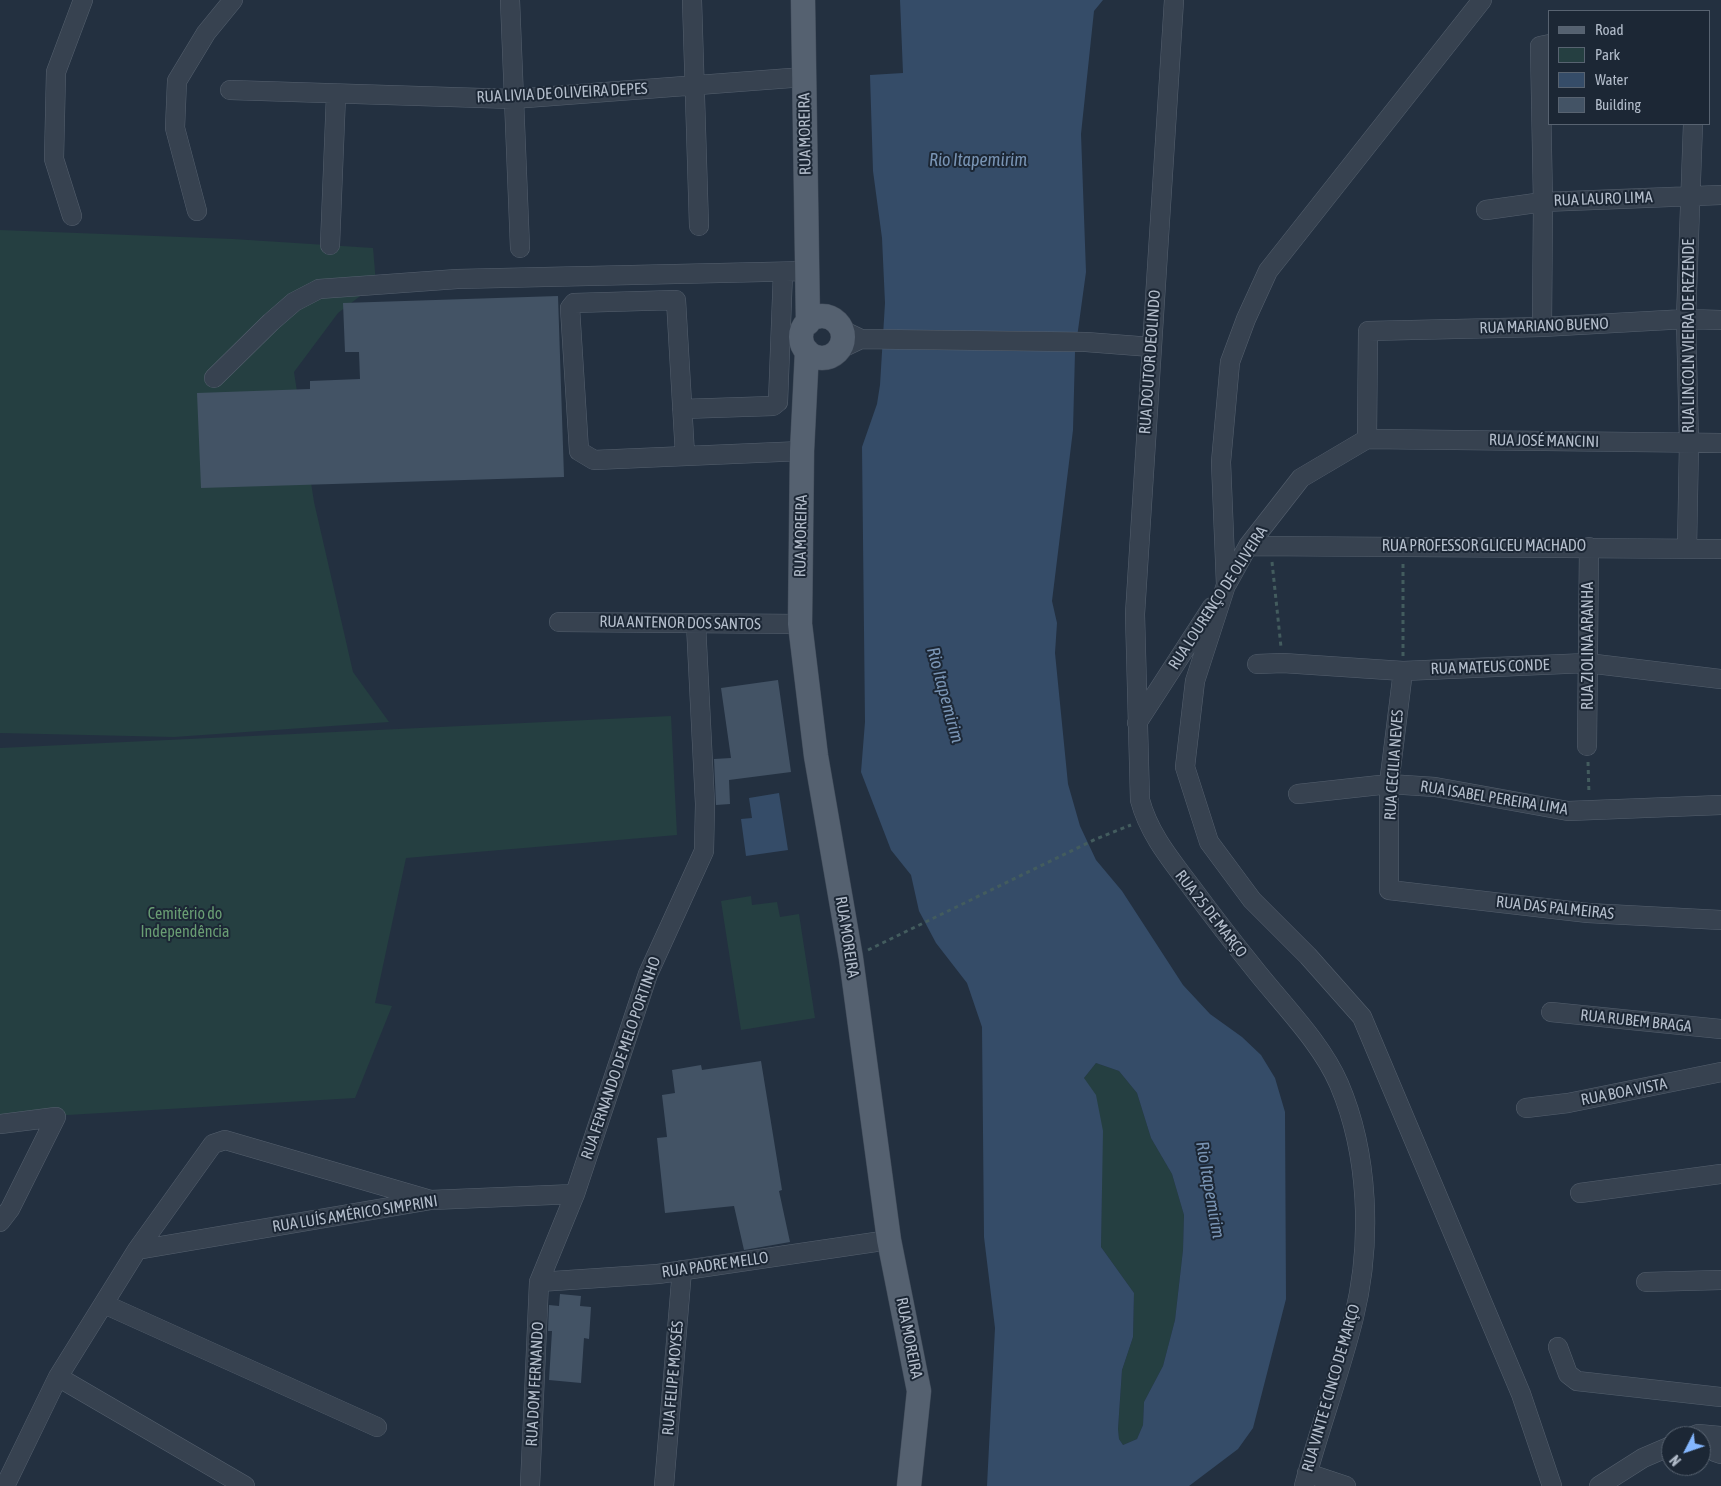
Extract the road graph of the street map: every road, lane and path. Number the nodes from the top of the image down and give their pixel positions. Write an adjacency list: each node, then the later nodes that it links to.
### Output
1 (83, 0): 20 (street)
2 (233, 0): 19 (street)
3 (510, 0): 13 (street)
4 (692, 0): 10 (street)
5 (803, 0): 9 (main road, RUA MOREIRA)
6 (1174, 0): 30 (street, RUA DOUTOR DEOLINDO)
7 (1482, 0): 44 (street)
8 (1545, 45): 17 (street)
9 (804, 77): 10 (street, RUA LIVIA DE OLIVEIRA DEPES); 25 (main road, RUA MOREIRA)
10 (693, 86): 13 (street, RUA LIVIA DE OLIVEIRA DEPES); 21 (street)
11 (230, 90): 12 (street, RUA LIVIA DE OLIVEIRA DEPES)
12 (336, 95): 13 (street, RUA LIVIA DE OLIVEIRA DEPES); 22 (street)
13 (513, 99): 23 (street)
14 (1693, 125): 16 (street, RUA LINCOLN VIEIRA DE REZENDE)
15 (1721, 195): 16 (street, RUA LAURO LIMA)
16 (1691, 196): 17 (street, RUA LAURO LIMA); 26 (street, RUA LINCOLN VIEIRA DE REZENDE)
17 (1543, 202): 18 (street, RUA LAURO LIMA); 28 (street)
18 (1486, 210)
19 (197, 211)
20 (72, 216)
21 (698, 226)
22 (330, 245)
23 (520, 248)
24 (783, 272): 25 (street); 31 (street); 32 (street)
25 (808, 276): 29 (main road, RUA MOREIRA)
26 (1686, 319): 27 (street, RUA MARIANO BUENO); 28 (street, RUA MARIANO BUENO); 34 (street, RUA LINCOLN VIEIRA DE REZENDE)
27 (1721, 320)
28 (1542, 327): 33 (street, RUA MARIANO BUENO)
29 (825, 338): 30 (street); 36 (main road, RUA MOREIRA)
30 (1151, 346): 53 (street, RUA DOUTOR DEOLINDO)
31 (214, 378)
32 (682, 409): 37 (street); 37 (street)
33 (1367, 439): 34 (street, RUA JOSÉ MANCINI); 38 (street, RUA LOURENÇO DE OLIVEIRA)
34 (1689, 443): 35 (street, RUA JOSÉ MANCINI); 42 (street, RUA LINCOLN VIEIRA DE REZENDE)
35 (1721, 443)
36 (802, 451): 37 (street); 47 (main road, RUA MOREIRA)
37 (685, 455)
38 (1248, 546): 39 (street, RUA PROFESSOR GLICEU MACHADO); 44 (street, RUA LOURENÇO DE OLIVEIRA)
39 (1270, 546): 40 (street, RUA PROFESSOR GLICEU MACHADO); 48 (path)
40 (1403, 546): 41 (street, RUA PROFESSOR GLICEU MACHADO); 51 (path)
41 (1588, 547): 42 (street, RUA PROFESSOR GLICEU MACHADO); 49 (street, RUA ZIOLINA ARANHA)
42 (1687, 549): 43 (street, RUA PROFESSOR GLICEU MACHADO)
43 (1721, 549)
44 (1226, 585): 53 (street, RUA LOURENÇO DE OLIVEIRA); 93 (street)
45 (560, 622): 46 (street, RUA ANTENOR DOS SANTOS)
46 (696, 624): 47 (street, RUA ANTENOR DOS SANTOS); 70 (street, RUA FERNANDO DE MELO PORTINHO)
47 (800, 624): 61 (main road, RUA MOREIRA)
48 (1282, 663): 50 (street, RUA MATEUS CONDE); 51 (street, RUA MATEUS CONDE)
49 (1587, 663): 51 (street, RUA MATEUS CONDE); 52 (street, RUA MATEUS CONDE); 54 (street, RUA ZIOLINA ARANHA)
50 (1258, 664)
51 (1403, 671): 55 (street, RUA CECILIA NEVES)
52 (1721, 679)
53 (1137, 724): 58 (street, RUA 25 DE MARÇO)
54 (1587, 746)
55 (1389, 784): 56 (street, RUA ISABEL PEREIRA LIMA); 57 (street, RUA ISABEL PEREIRA LIMA); 59 (street, RUA CECILIA NEVES)
56 (1298, 794)
57 (1721, 805)
58 (1145, 819): 61 (path); 65 (street, RUA 25 DE MARÇO)
59 (1389, 890): 60 (street, RUA DAS PALMEIRAS)
60 (1721, 920)
61 (851, 958): 73 (main road, RUA MOREIRA)
62 (1551, 1012): 63 (street, RUA RUBEM BRAGA)
63 (1721, 1029)
64 (1721, 1072): 66 (street, RUA BOA VISTA)
65 (1338, 1083): 85 (street, RUA VINTE E CINCO DE MARÇO)
66 (1526, 1108)
67 (0, 1124): 72 (street)
68 (1721, 1174): 69 (street)
69 (1580, 1193)
70 (574, 1194): 71 (street, RUA LUÍS AMÉRICO SIMPRINI); 77 (street, RUA FERNANDO DE MELO PORTINHO)
71 (431, 1200): 74 (street, RUA LUÍS AMÉRICO SIMPRINI); 74 (street)
72 (0, 1222)
73 (889, 1240): 75 (street, RUA PADRE MELLO); 91 (main road, RUA MOREIRA)
74 (137, 1250): 79 (street)
75 (682, 1270): 77 (street, RUA PADRE MELLO); 90 (street, RUA FELIPE MOYSÉS)
76 (1721, 1280): 78 (street)
77 (539, 1282): 89 (street, RUA DOM FERNANDO)
78 (1646, 1282)
79 (104, 1304): 81 (street); 83 (street)
80 (1558, 1347): 82 (street)
81 (58, 1377): 86 (street); 87 (street)
82 (1721, 1397)
83 (377, 1427)
84 (1661, 1450): 94 (street)
85 (1305, 1480): 92 (street)
86 (225, 1481): 88 (street)
87 (5, 1486)
88 (245, 1486)
89 (530, 1486)
90 (664, 1486)
91 (909, 1486)
92 (1346, 1486)
93 (1552, 1486)
94 (1599, 1486)

